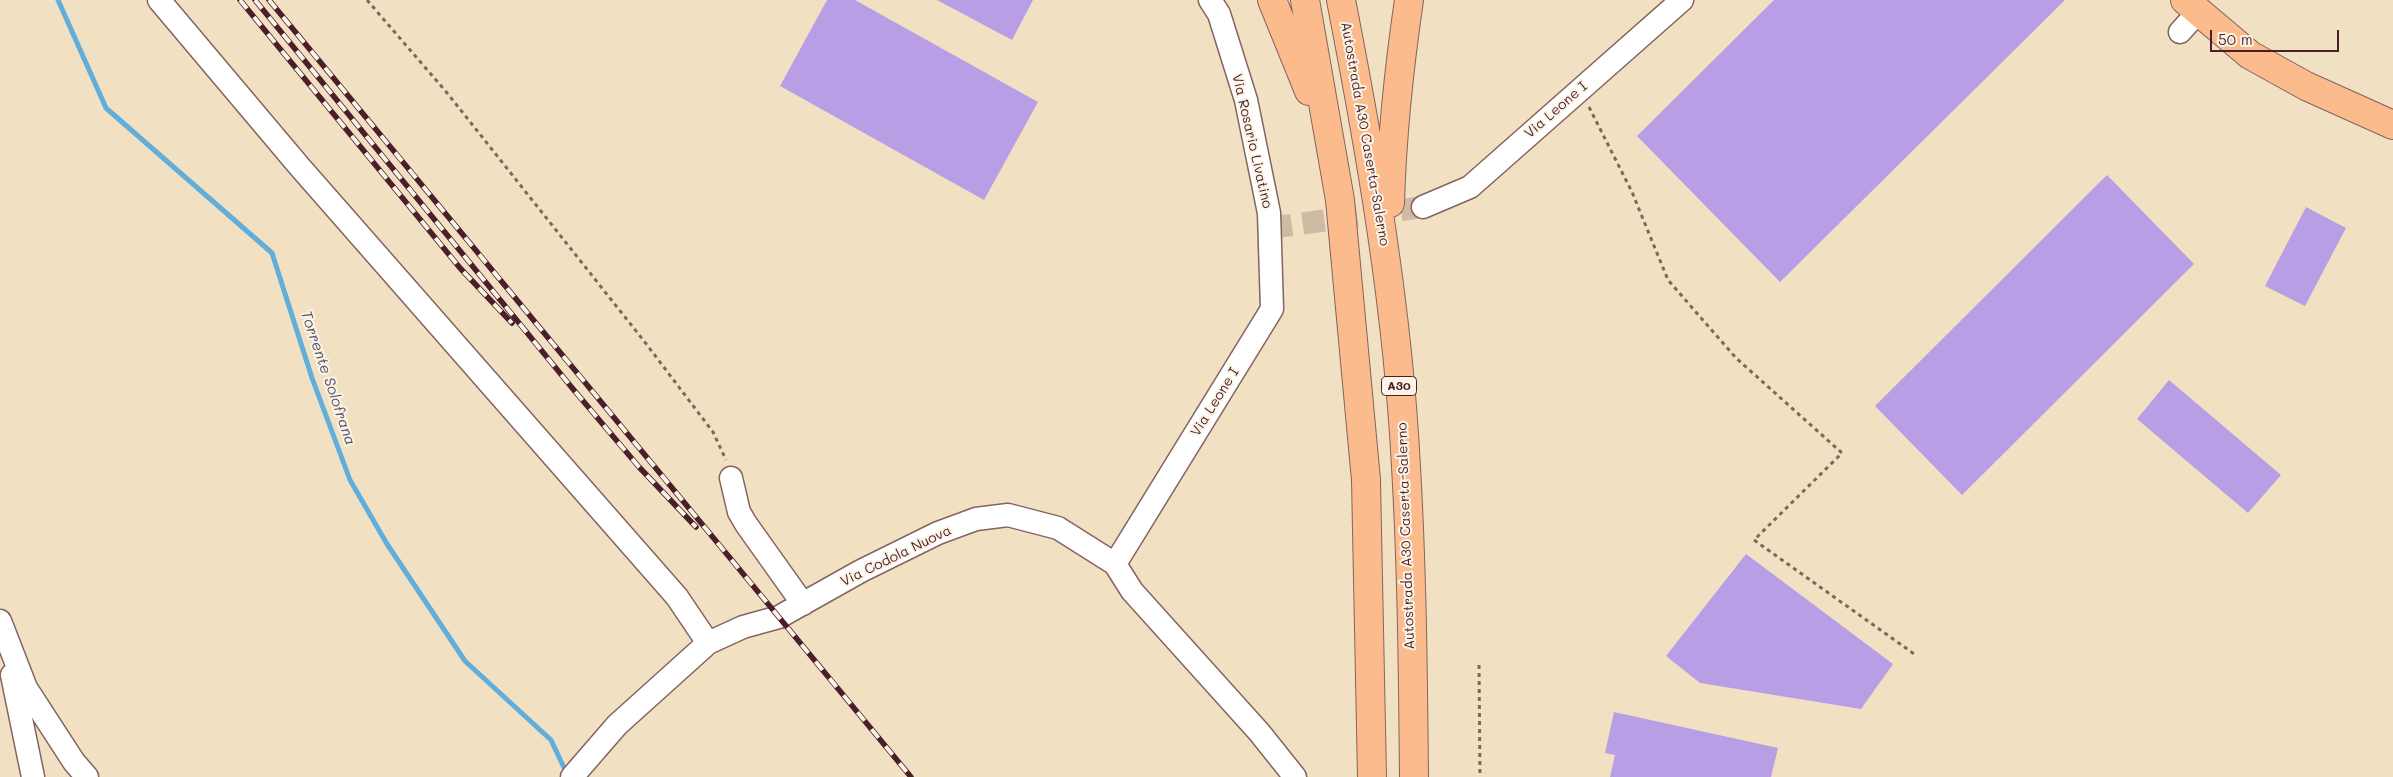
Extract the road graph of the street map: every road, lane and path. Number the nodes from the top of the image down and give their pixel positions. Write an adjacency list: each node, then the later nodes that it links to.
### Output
1 (159, 0): 21 (street)
2 (367, 0): 17 (path)
3 (1210, 0): 15 (street, Via Rosario Livatino)
4 (1272, 0): 13 (main road)
5 (1306, 0): 13 (main road)
6 (1341, 0): 16 (main road, Autostrada A30 Caserta-Salerno / A30)
7 (1409, 0): 16 (main road)
8 (1682, 0): 11 (street, Via Leone I)
9 (2192, 6): 10 (street); 12 (main road)
10 (2180, 32)
11 (1579, 90): 14 (street, Via Leone I); 22 (path)
12 (2393, 125)
13 (1340, 200): 28 (main road)
14 (1423, 207)
15 (1270, 228): 18 (street, Via Leone I)
16 (1388, 267): 29 (main road, Autostrada A30 Caserta-Salerno / A30)
17 (730, 478): 19 (street)
18 (1115, 564): 19 (street, Via Codola Nuova); 27 (street, Via Codola Nuova)
19 (803, 604): 21 (street, Via Codola Nuova)
20 (1, 623): 24 (street); 25 (street)
21 (708, 643): 26 (street, Via Codola Nuova)
22 (1917, 656)
23 (1479, 665): 30 (path)
24 (33, 777)
25 (87, 777)
26 (572, 777)
27 (1295, 777)
28 (1372, 777)
29 (1414, 777)
30 (1480, 777)

